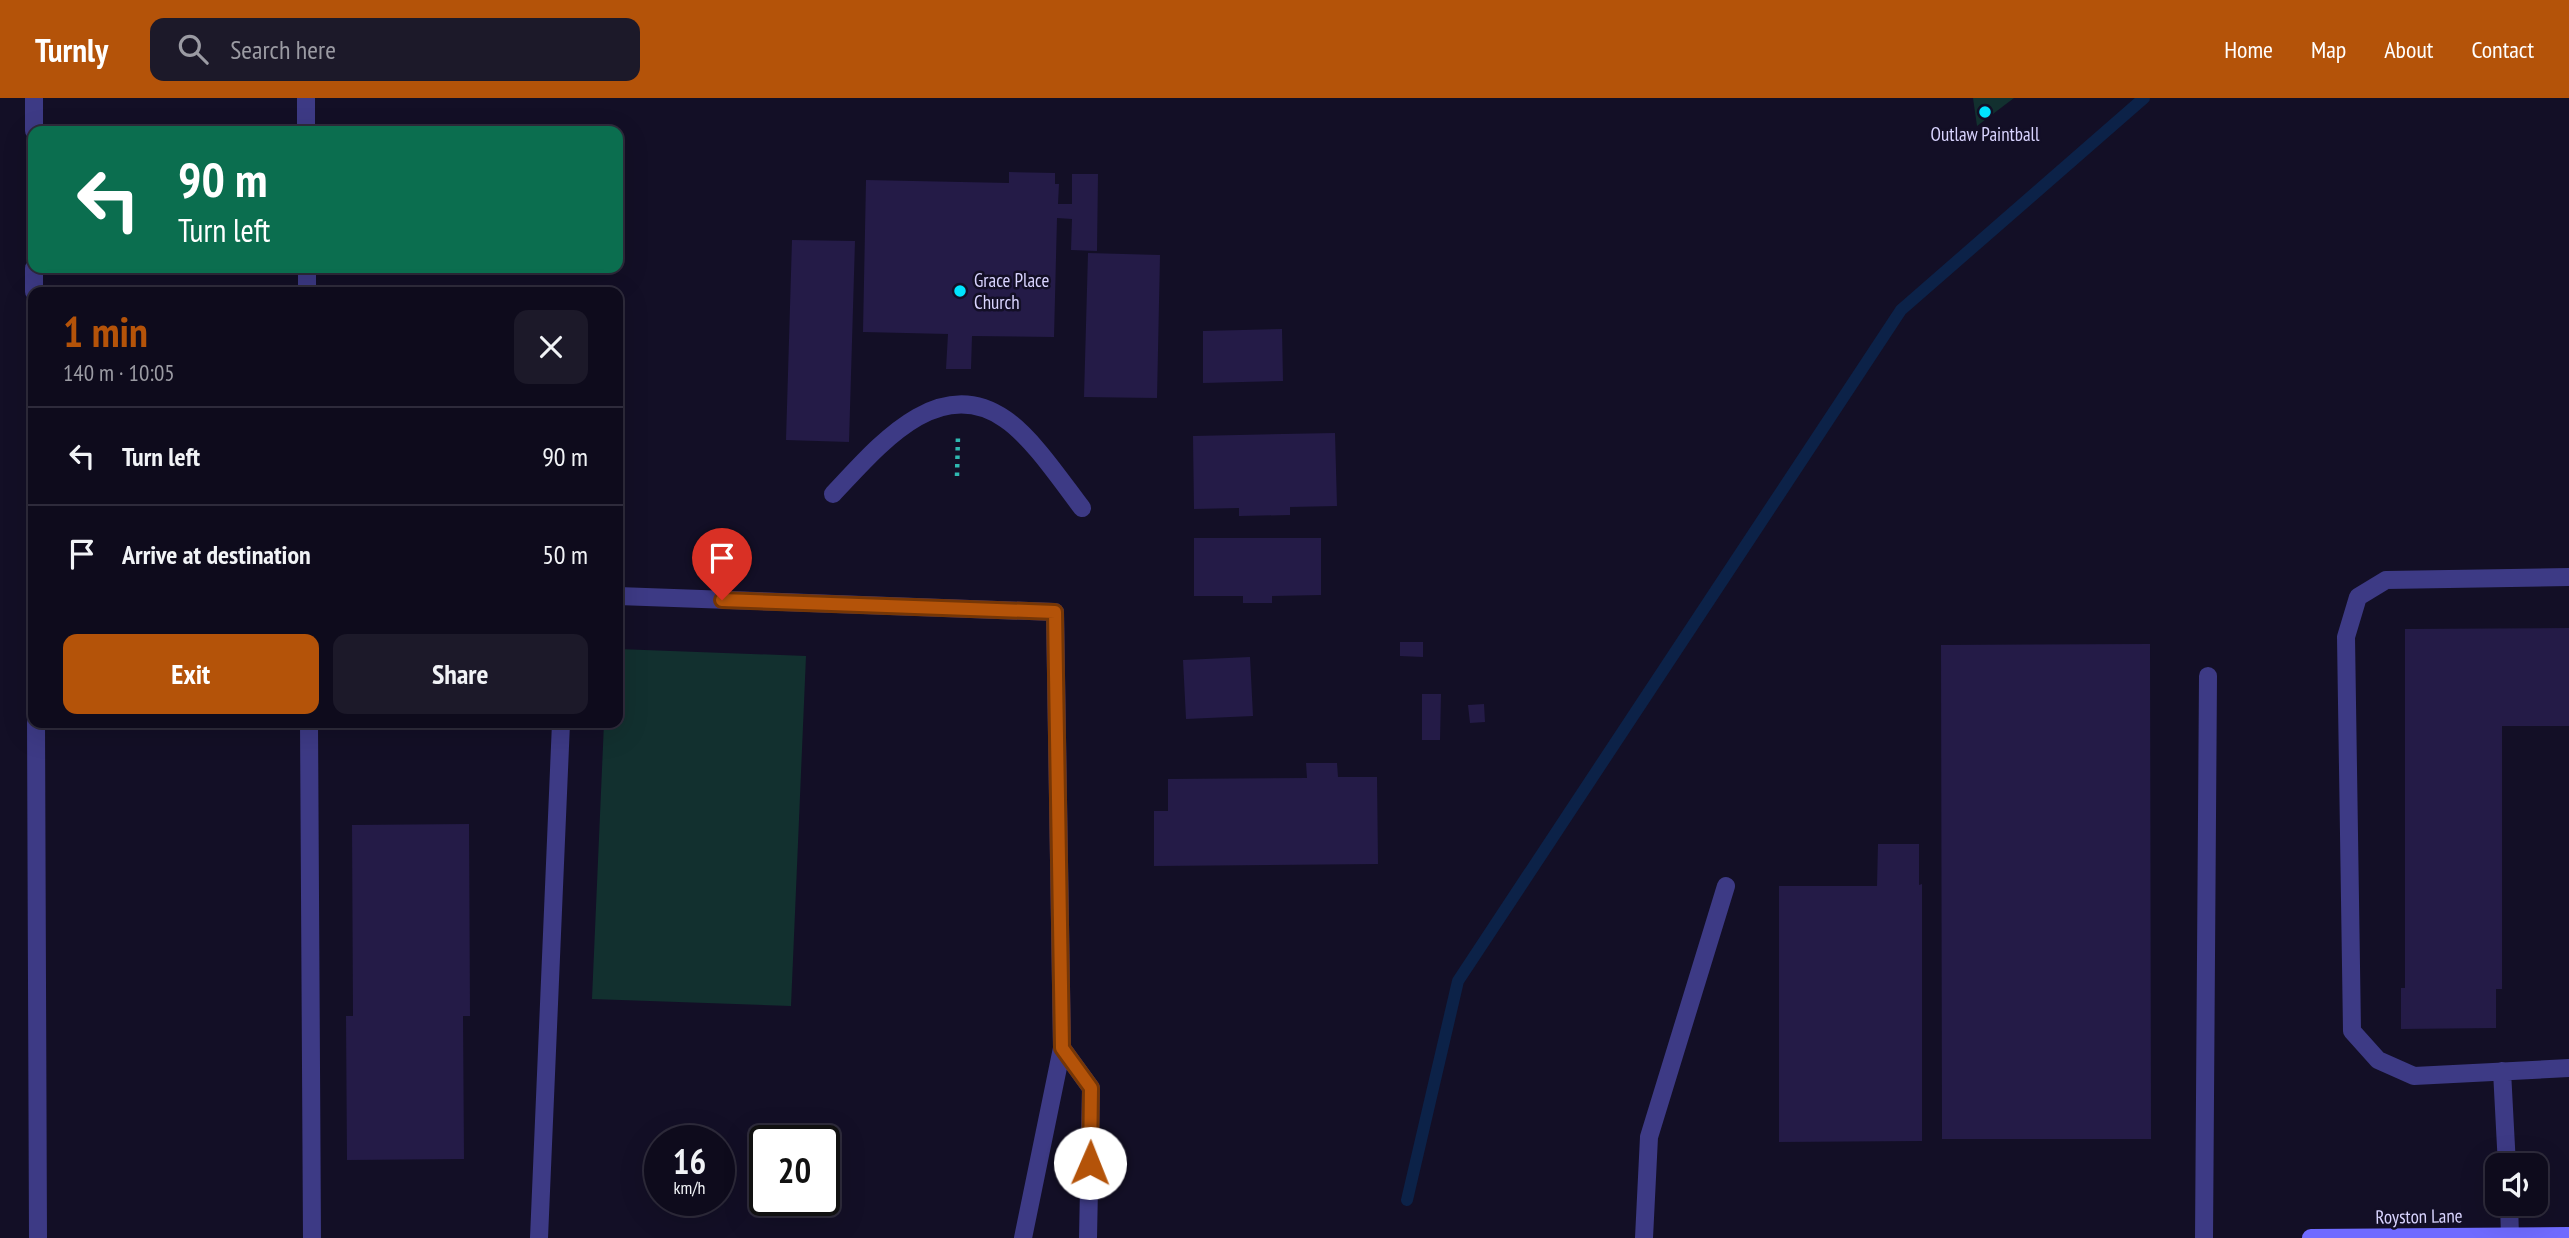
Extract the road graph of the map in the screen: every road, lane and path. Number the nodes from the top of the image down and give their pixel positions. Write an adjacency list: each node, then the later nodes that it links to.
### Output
1 (34, 98): 3 (lane)
2 (306, 98): 4 (lane)
3 (34, 126)
4 (306, 126)
5 (958, 429): 6 (path)
6 (957, 476)
7 (833, 494): 8 (lane)
8 (1082, 508)
9 (2569, 577): 18 (lane)
10 (623, 596): 16 (lane)
11 (2208, 676): 30 (lane)
12 (36, 728): 24 (lane)
13 (309, 728): 25 (lane)
14 (561, 728): 26 (lane)
15 (1726, 886): 29 (lane)
16 (1062, 1048): 27 (lane); 28 (lane)
17 (2569, 1069): 18 (lane)
18 (2502, 1071): 19 (lane)
19 (2506, 1153)
20 (2509, 1216): 21 (lane)
21 (2510, 1236): 22 (street, Royston Lane); 23 (street, Royston Lane)
22 (2569, 1236)
23 (2424, 1237): 31 (street, Royston Lane)
24 (38, 1238)
25 (312, 1238)
26 (540, 1238)
27 (1023, 1238)
28 (1088, 1238)
29 (1644, 1238)
30 (2204, 1238)
31 (2311, 1238)

